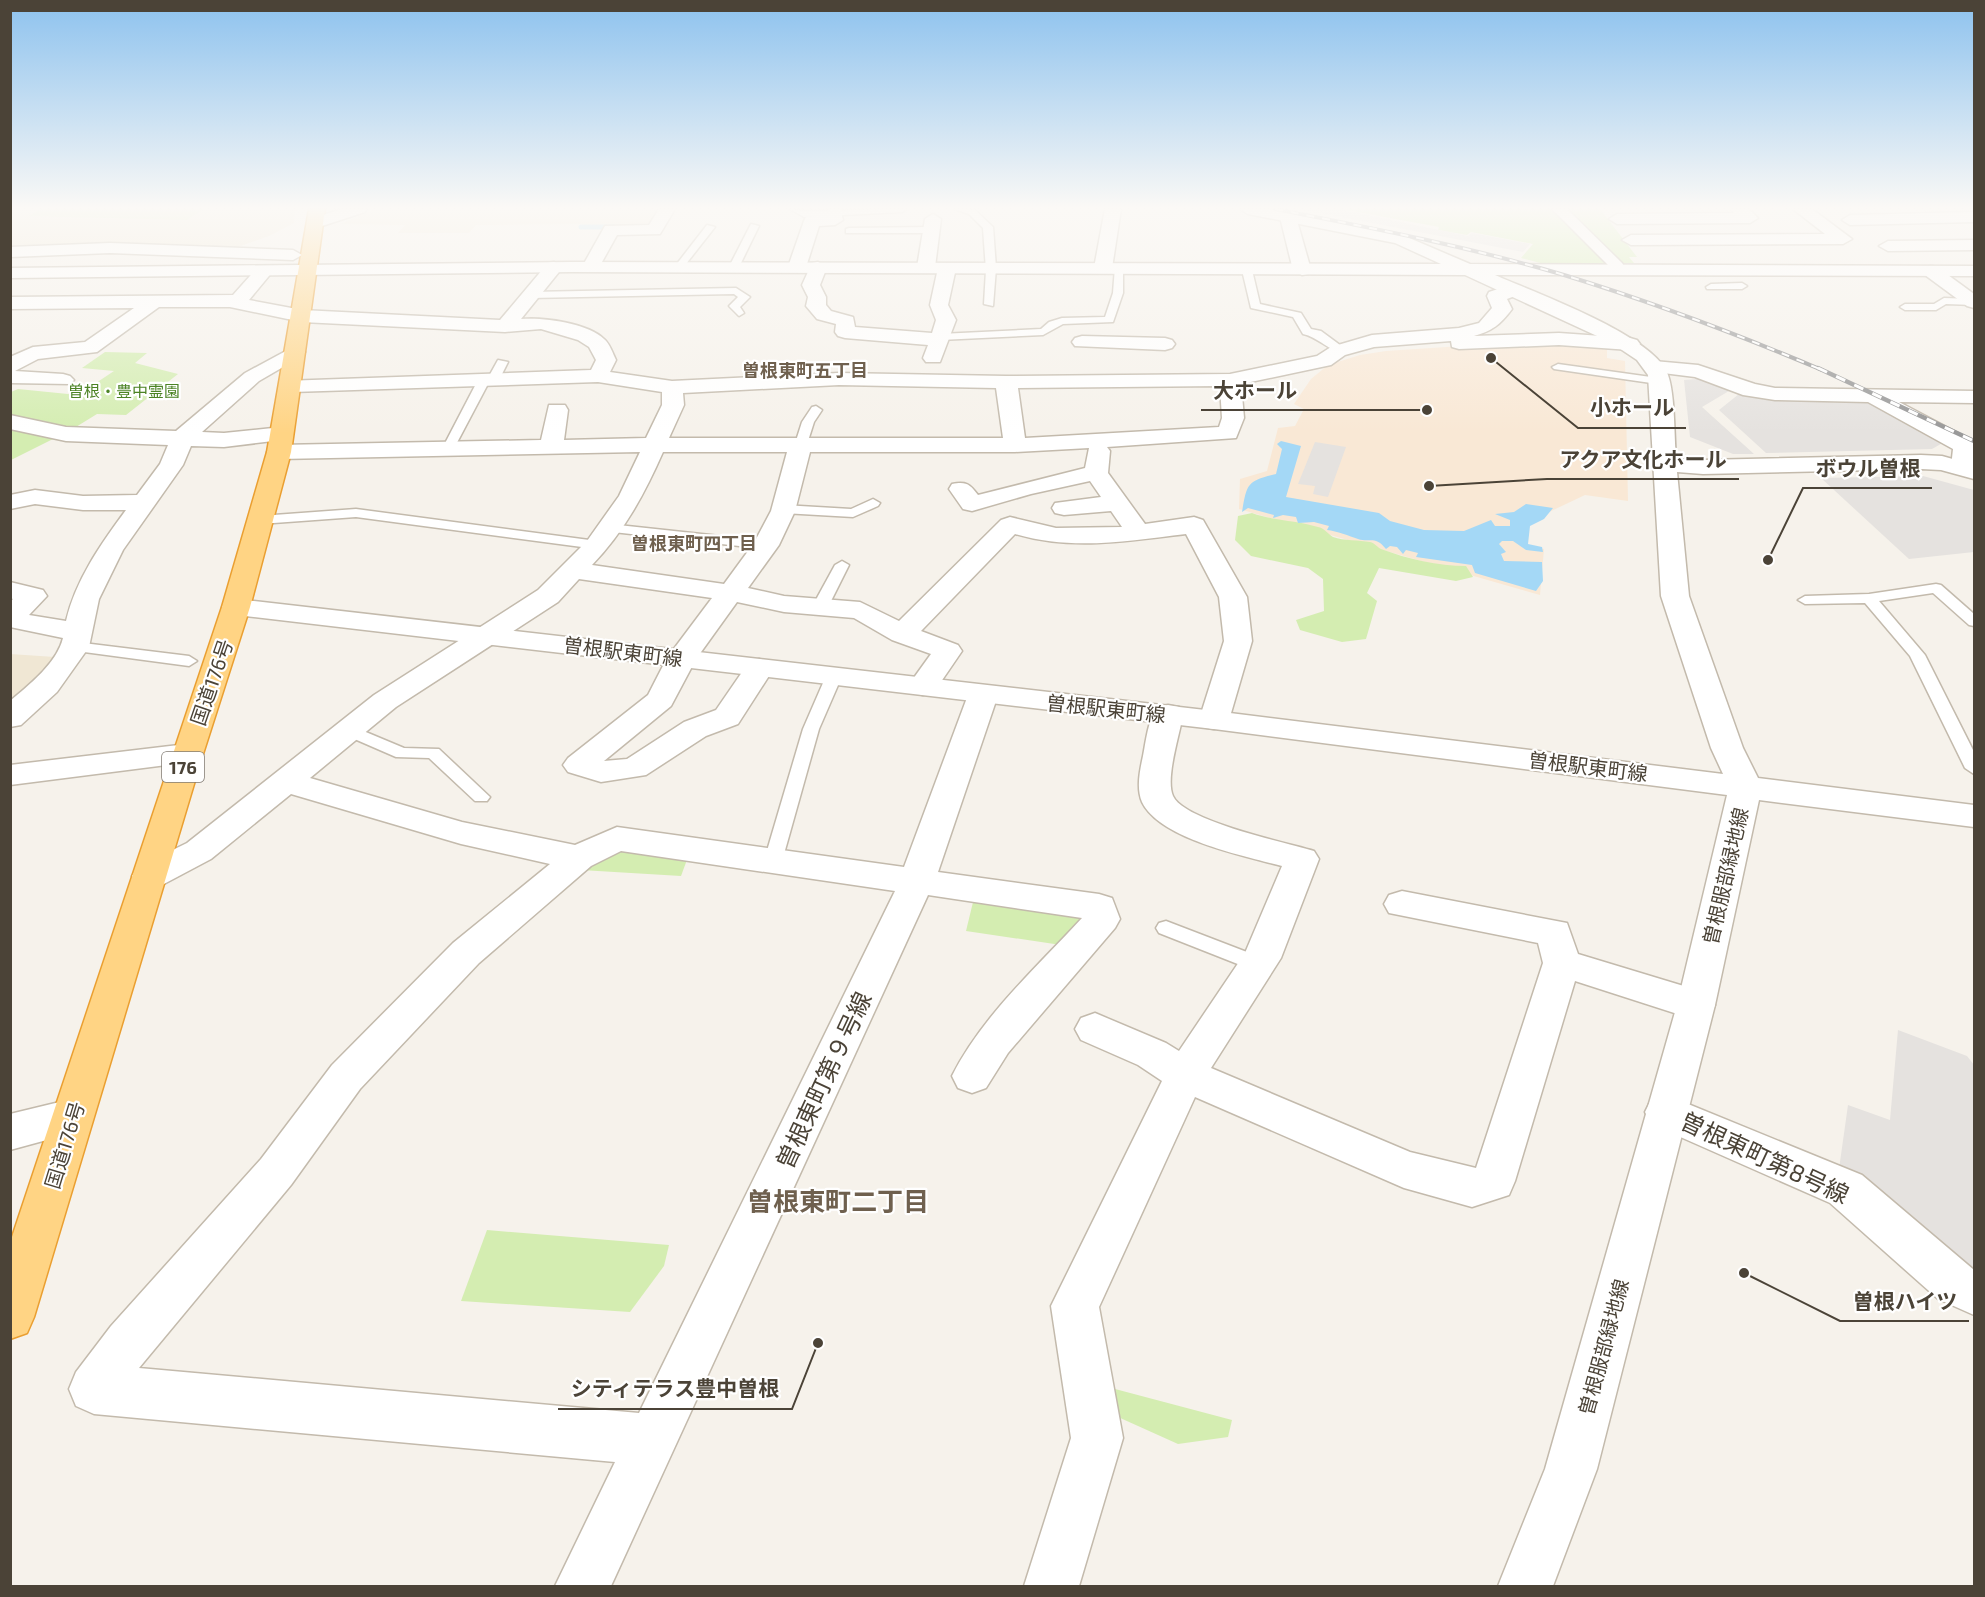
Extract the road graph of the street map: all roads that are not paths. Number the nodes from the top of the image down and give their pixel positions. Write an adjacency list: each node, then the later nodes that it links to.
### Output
1 (123, 284): 17 (street)
2 (253, 284): 19 (street)
3 (301, 284): 26 (highway, 国道176号 / 176)
4 (540, 284): 24 (street)
5 (812, 284): 27 (street)
6 (944, 284): 27 (street)
7 (990, 284): 22 (lane)
8 (1115, 284): 27 (lane)
9 (1250, 284): 31 (lane)
10 (1497, 284): 16 (street)
11 (1723, 284): 14 (lane)
12 (1723, 284): 14 (lane)
13 (1948, 284): 20 (street)
14 (1730, 286): 15 (lane)
15 (1742, 286)
16 (1513, 291): 29 (street); 31 (street)
17 (97, 300): 18 (street); 21 (street)
18 (156, 301): 19 (street); 32 (street)
19 (238, 301): 26 (street)
20 (1974, 302): 23 (lane)
21 (10, 303)
22 (989, 304)
23 (1905, 307)
24 (517, 311): 25 (lane); 26 (street); 36 (street)
25 (739, 313)
26 (302, 316): 30 (highway, 国道176号 / 176)
27 (940, 338): 38 (street)
28 (1165, 344): 40 (street)
29 (1629, 344): 31 (street); 35 (street)
30 (295, 352): 43 (highway, 国道176号 / 176); 52 (street)
31 (1332, 356): 41 (street)
32 (10, 366)
33 (1558, 367): 35 (lane)
34 (493, 374): 36 (street); 43 (street); 59 (lane)
35 (1656, 374): 45 (street); 60 (street, 曽根服部緑地線)
36 (598, 376): 44 (street)
37 (10, 377): 39 (street)
38 (926, 379): 42 (street); 44 (street)
39 (63, 380)
40 (1101, 380): 41 (street); 42 (street)
41 (1230, 380): 53 (street)
42 (1006, 382): 57 (street)
43 (292, 386): 54 (highway, 国道176号 / 176)
44 (672, 387): 56 (street)
45 (1874, 397): 46 (street); 61 (street)
46 (1931, 398): 47 (street); 50 (street)
47 (1974, 398)
48 (557, 410): 58 (street)
49 (816, 410): 55 (lane)
50 (1974, 417)
51 (10, 422): 52 (street)
52 (183, 437): 54 (street); 65 (street)
53 (1094, 440): 57 (street); 62 (street)
54 (280, 443): 59 (street); 70 (highway, 国道176号 / 176)
55 (801, 444): 56 (street); 57 (street); 69 (street)
56 (656, 445): 58 (street); 72 (street)
57 (1015, 445)
58 (551, 447): 59 (street)
59 (447, 451)
60 (1666, 464): 61 (street); 101 (street, 曽根服部緑地線)
61 (1969, 470)
62 (1096, 473): 63 (street); 66 (street)
63 (961, 489)
64 (10, 502): 65 (street)
65 (146, 502): 86 (street)
66 (1116, 502): 68 (street); 71 (street)
67 (873, 503): 69 (lane)
68 (1064, 508)
69 (783, 509): 73 (street)
70 (260, 520): 72 (lane); 80 (highway, 国道176号 / 176)
71 (1138, 532): 84 (street); 95 (street)
72 (603, 536): 73 (lane); 75 (street)
73 (766, 545): 77 (street)
74 (842, 565): 81 (lane)
75 (572, 570): 77 (street); 85 (street)
76 (10, 590): 82 (street)
77 (733, 593): 81 (street); 87 (street)
78 (1869, 598): 79 (lane); 83 (lane); 98 (lane)
79 (1805, 600)
80 (236, 607): 85 (street, 曽根駅東町線); 97 (highway, 国道176号 / 176)
81 (820, 607): 84 (street)
82 (10, 618): 86 (street)
83 (1974, 622)
84 (902, 634): 91 (street)
85 (488, 636): 87 (street, 曽根駅東町線); 96 (street)
86 (76, 638): 88 (lane); 94 (street)
87 (682, 658): 89 (street, 曽根駅東町線); 89 (street)
88 (189, 661)
89 (759, 668): 90 (street, 曽根駅東町線)
90 (834, 676): 91 (street, 曽根駅東町線); 105 (lane)
91 (923, 686): 92 (street, 曽根駅東町線)
92 (983, 695): 93 (street, 曽根駅東町線); 107 (street, 曽根東町第９号線)
93 (1168, 714): 95 (street, 曽根駅東町線); 111 (street)
94 (10, 718)
95 (1214, 720): 101 (street, 曽根駅東町線)
96 (349, 730): 100 (street); 102 (lane)
97 (187, 754): 99 (street); 106 (highway, 国道176号 / 176)
98 (1974, 768)
99 (10, 775)
100 (284, 781): 104 (street); 106 (street)
101 (1745, 785): 103 (street, 曽根駅東町線); 112 (street, 曽根服部緑地線)
102 (481, 797)
103 (1974, 816)
104 (579, 858): 105 (street); 121 (street)
105 (773, 861): 107 (street)
106 (150, 876): 117 (highway, 国道176号 / 176)
107 (917, 881): 115 (street); 121 (street, 曽根東町第９号線)
108 (1402, 904): 110 (street)
109 (1166, 928): 111 (lane)
110 (1562, 963): 112 (street); 114 (street)
111 (1258, 964): 114 (street)
112 (1696, 1005): 116 (street, 曽根服部緑地線)
113 (1095, 1029): 114 (street)
114 (1185, 1075): 123 (street)
115 (972, 1076)
116 (1666, 1112): 119 (street, 曽根東町第8号線); 124 (street, 曽根服部緑地線)
117 (72, 1117): 118 (street); 120 (highway, 国道176号 / 176)
118 (10, 1132)
119 (1974, 1293)
120 (10, 1317)
121 (653, 1440): 122 (street, 曽根東町第９号線)
122 (583, 1587)
123 (1051, 1587)
124 (1526, 1587)

